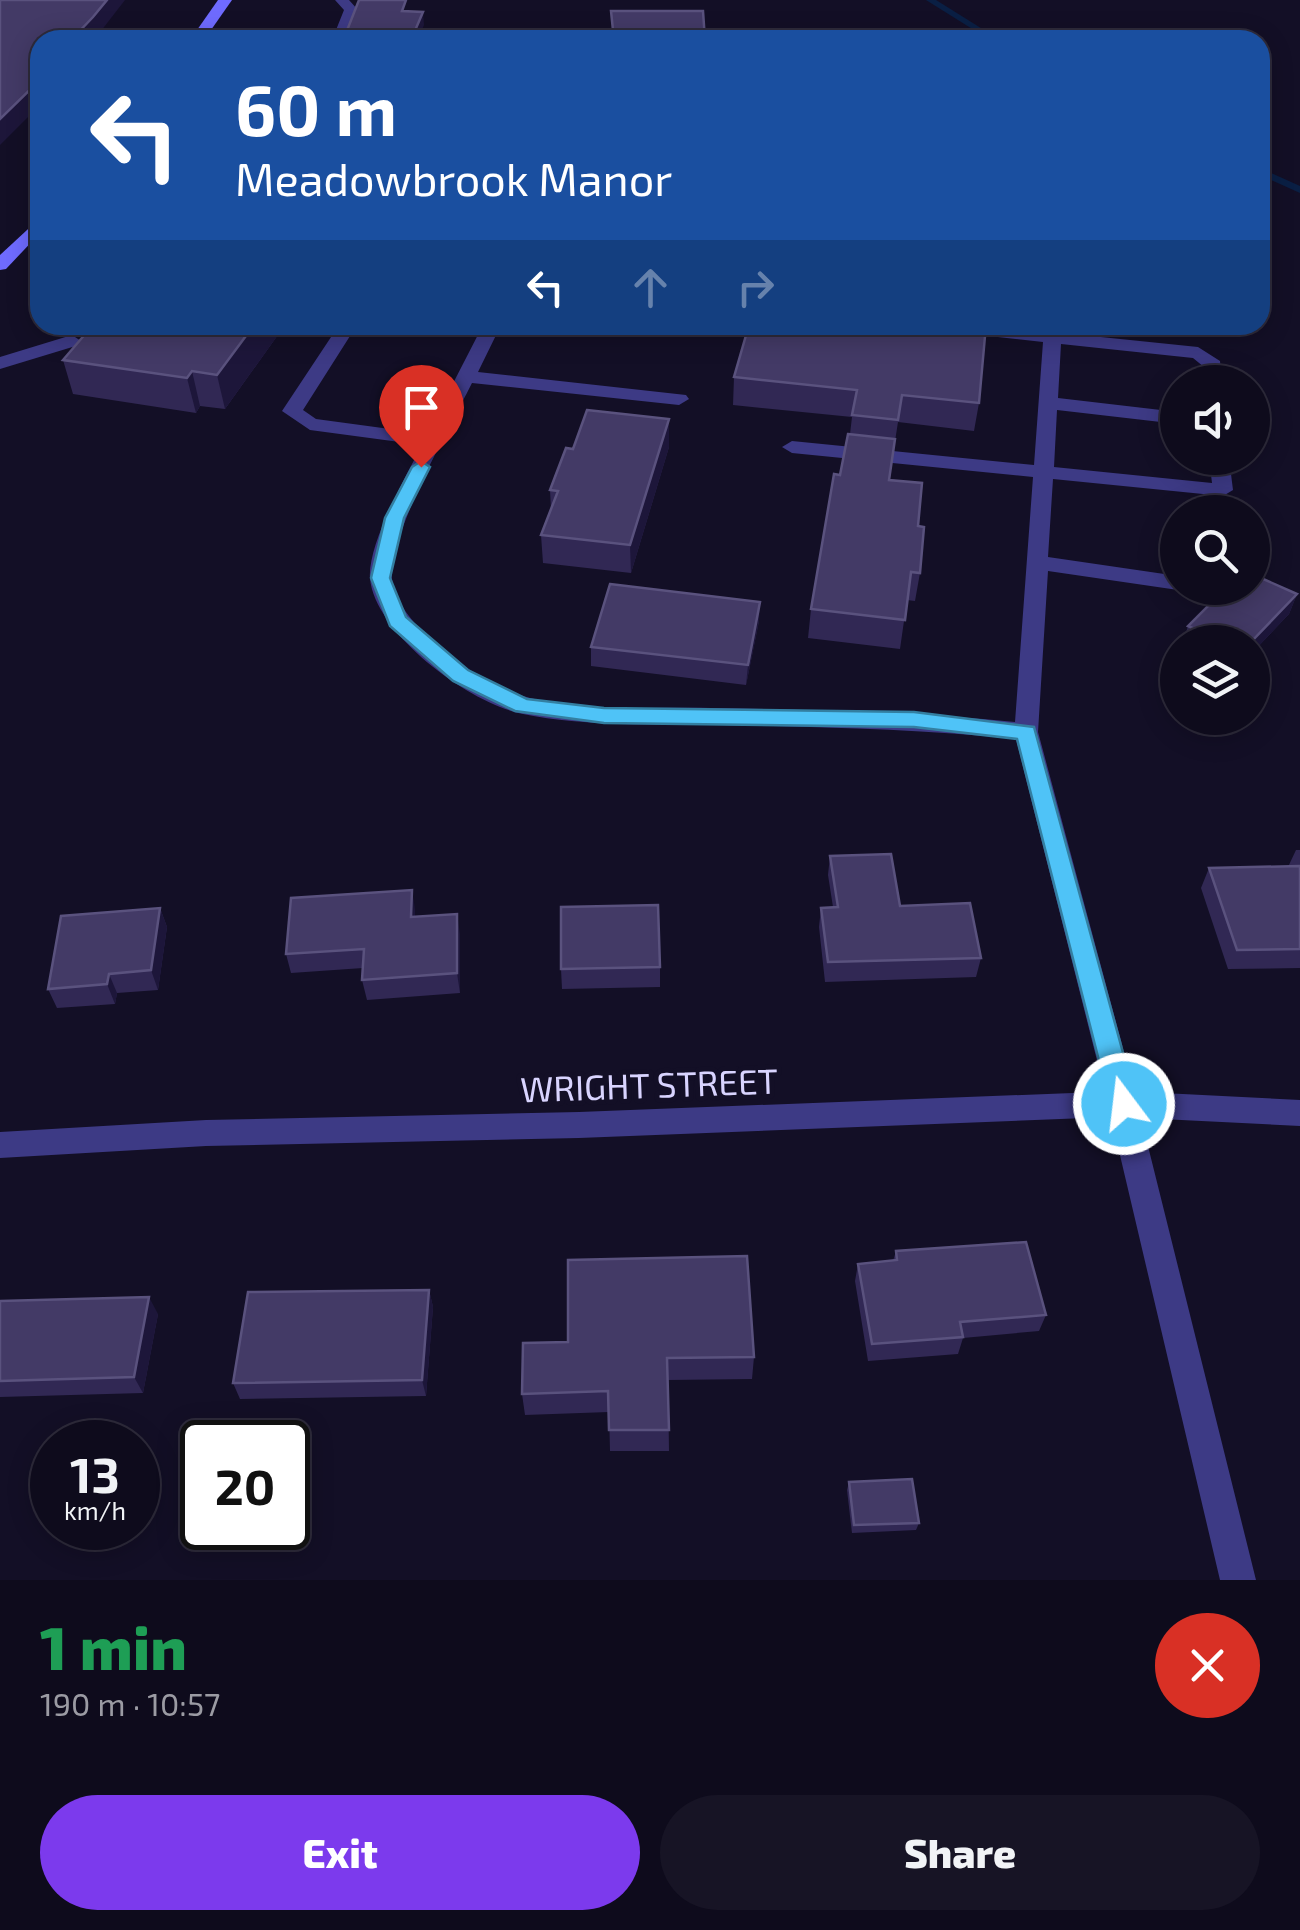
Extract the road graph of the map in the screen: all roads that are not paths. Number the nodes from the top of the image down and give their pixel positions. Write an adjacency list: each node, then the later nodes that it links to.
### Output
1 (225, 0): 3 (main road)
2 (342, 0): 4 (street)
3 (204, 30)
4 (343, 30)
5 (30, 233): 6 (main road)
6 (0, 264)
7 (341, 335): 18 (street)
8 (487, 335): 14 (street)
9 (1053, 335): 16 (street)
10 (1079, 335): 13 (street)
11 (72, 341): 12 (street)
12 (0, 363)
13 (1213, 365)
14 (466, 377): 15 (street); 18 (street)
15 (679, 399)
16 (1048, 403): 17 (street); 20 (street)
17 (1160, 416)
18 (434, 441): 24 (street)
19 (792, 447): 20 (street)
20 (1044, 474): 21 (street); 22 (street)
21 (1221, 475)
22 (1036, 562): 23 (street); 24 (street)
23 (1160, 580)
24 (1026, 732): 25 (street)
25 (1124, 1104): 26 (street, WRIGHT STREET); 27 (street, WRIGHT STREET); 28 (street)
26 (1300, 1112)
27 (0, 1146)
28 (1238, 1580)

